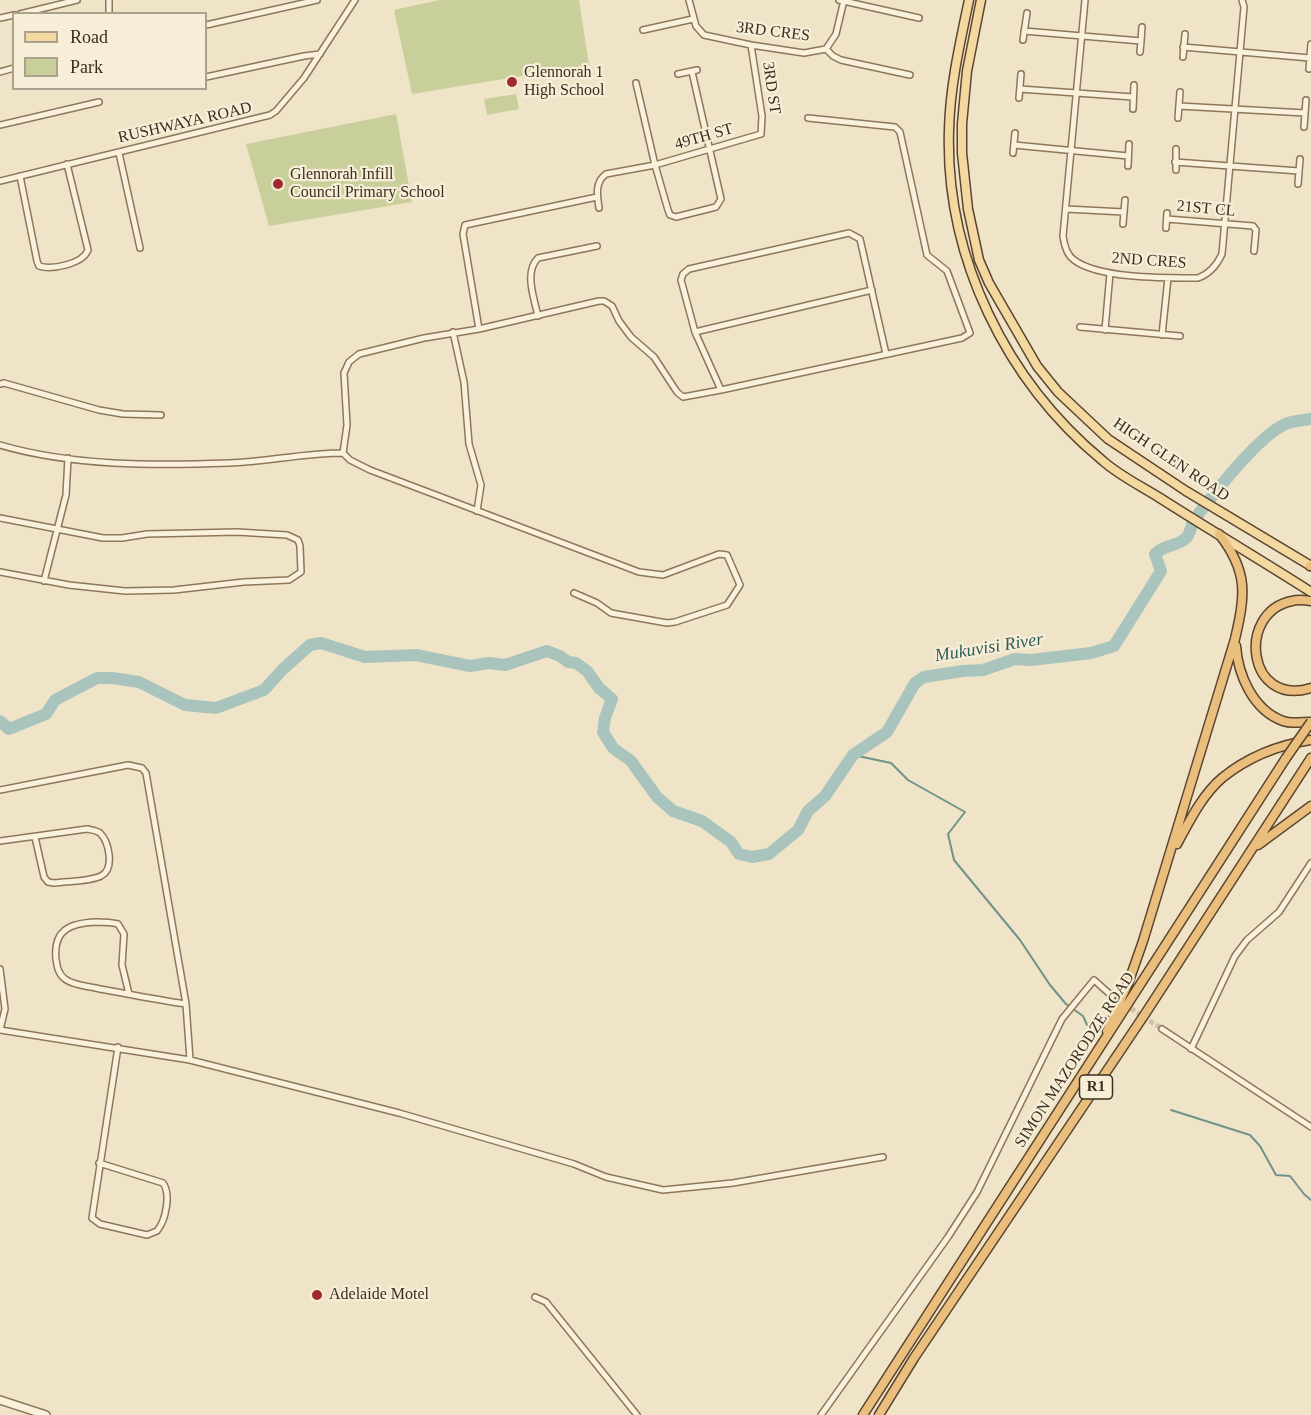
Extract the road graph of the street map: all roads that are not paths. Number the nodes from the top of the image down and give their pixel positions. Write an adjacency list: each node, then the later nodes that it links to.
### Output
1 (77, 0): 10 (street)
2 (317, 0): 14 (street)
3 (355, 0): 28 (street, RUSHWAYA ROAD)
4 (689, 0): 13 (street)
5 (842, 0): 12 (street); 25 (street, 3RD CRES)
6 (969, 0): 106 (main road)
7 (981, 0): 107 (main road, HIGH GLEN ROAD)
8 (1085, 0): 19 (street, 2ND CRES)
9 (1242, 0): 26 (street, 2ND CRES)
10 (28, 12)
11 (1027, 13): 17 (street)
12 (919, 18)
13 (693, 19): 16 (street); 23 (street, 3RD CRES)
14 (207, 25)
15 (1142, 27): 21 (street)
16 (643, 30)
17 (1024, 31): 19 (street); 20 (street)
18 (1185, 33): 24 (street)
19 (1083, 36): 21 (street); 40 (street, 2ND CRES)
20 (1023, 40)
21 (1141, 41): 27 (street)
22 (1311, 44): 30 (street)
23 (751, 45): 25 (street, 3RD CRES); 54 (street, 3RD ST)
24 (1183, 47): 26 (street); 29 (street)
25 (826, 48): 34 (street)
26 (1240, 51): 30 (street); 47 (street, 2ND CRES)
27 (1140, 52)
28 (321, 54): 35 (street); 60 (street, RUSHWAYA ROAD)
29 (1183, 57)
30 (1310, 58): 31 (street)
31 (1309, 69)
32 (678, 74): 57 (street)
33 (1021, 74): 38 (street)
34 (910, 75)
35 (207, 77)
36 (636, 82): 66 (street)
37 (1134, 86): 41 (street)
38 (1020, 89): 40 (street); 42 (street)
39 (1180, 92): 45 (street)
40 (1078, 94): 41 (street); 59 (street, 2ND CRES)
41 (1133, 97): 46 (street)
42 (1019, 98)
43 (1306, 100): 48 (street)
44 (99, 102): 51 (street)
45 (1179, 106): 47 (street); 50 (street)
46 (1133, 109)
47 (1236, 109): 48 (street); 68 (street, 2ND CRES)
48 (1305, 114): 52 (street)
49 (808, 118): 96 (street)
50 (1178, 118)
51 (0, 125)
52 (1304, 127)
53 (1015, 133): 56 (street)
54 (761, 134): 57 (street, 49TH ST)
55 (1129, 144): 62 (street)
56 (1014, 145): 59 (street); 61 (street)
57 (711, 149): 66 (street, 49TH ST); 66 (street)
58 (1176, 149): 64 (street)
59 (1072, 152): 62 (street); 77 (street, 2ND CRES)
60 (119, 153): 65 (street, RUSHWAYA ROAD); 83 (street)
61 (1013, 153)
62 (1128, 156): 67 (street)
63 (1300, 159): 70 (street)
64 (1175, 162): 68 (street); 69 (street)
65 (67, 164): 71 (street, RUSHWAYA ROAD); 71 (street)
66 (655, 165): 74 (street, 49TH ST)
67 (1128, 166)
68 (1231, 166): 70 (street); 80 (street, 2ND CRES)
69 (1176, 170)
70 (1299, 171): 73 (street)
71 (20, 176): 72 (street, RUSHWAYA ROAD)
72 (0, 181)
73 (1298, 184)
74 (597, 197): 76 (street); 90 (street)
75 (1125, 200): 78 (street)
76 (599, 208)
77 (1065, 209): 78 (street); 85 (street, 2ND CRES)
78 (1124, 212): 79 (street)
79 (1123, 224)
80 (1225, 224): 81 (street, 21ST CL); 84 (street, 21ST CL); 86 (street, 2ND CRES)
81 (1166, 228)
82 (597, 246): 88 (street)
83 (140, 248)
84 (1254, 251)
85 (1110, 273): 86 (street, 2ND CRES); 91 (street)
86 (1168, 278): 94 (street)
87 (872, 290): 93 (street); 93 (street); 96 (street)
88 (538, 316): 90 (street); 98 (street)
89 (1080, 327): 91 (street)
90 (479, 329): 92 (street)
91 (1105, 330): 94 (street)
92 (453, 332): 101 (street); 103 (street)
93 (695, 332): 98 (street)
94 (1162, 335): 95 (street)
95 (1180, 336)
96 (886, 354): 98 (street)
97 (0, 384): 99 (street)
98 (721, 390)
99 (161, 415)
100 (0, 445): 102 (street)
101 (343, 453): 102 (street); 103 (street)
102 (68, 458): 105 (street)
103 (477, 511): 111 (street)
104 (0, 518): 105 (street)
105 (56, 529): 109 (street); 109 (street)
106 (1219, 534): 110 (main road); 113 (highway)
107 (1311, 566)
108 (0, 572): 109 (street)
109 (44, 581)
110 (1311, 592)
111 (574, 593)
112 (1311, 600): 114 (highway)
113 (1235, 639): 115 (highway); 123 (highway)
114 (1311, 688)
115 (1311, 722): 133 (highway, SIMON MAZORODZE ROAD / R1, bridge)
116 (1311, 740): 123 (highway)
117 (1311, 758): 122 (highway, SIMON MAZORODZE ROAD / R1)
118 (0, 789): 128 (street)
119 (1311, 806): 122 (highway)
120 (35, 837): 120 (street); 121 (street)
121 (0, 841)
122 (1253, 849): 144 (highway, SIMON MAZORODZE ROAD / R1)
123 (1169, 857): 133 (highway)
124 (1311, 863): 132 (street)
125 (0, 969): 130 (street)
126 (129, 994): 126 (street); 128 (street)
127 (1112, 996): 142 (street)
128 (186, 1004): 134 (street)
129 (1162, 1029): 132 (street)
130 (0, 1030): 131 (street)
131 (118, 1047): 134 (street); 137 (street)
132 (1191, 1049): 135 (street)
133 (1097, 1053): 143 (highway, SIMON MAZORODZE ROAD / R1)
134 (190, 1060): 136 (street)
135 (1311, 1127)
136 (883, 1157)
137 (99, 1162): 137 (street)
138 (536, 1297): 141 (street)
139 (0, 1400): 140 (street)
140 (46, 1415)
141 (637, 1415)
142 (822, 1415)
143 (863, 1415)
144 (879, 1415)

